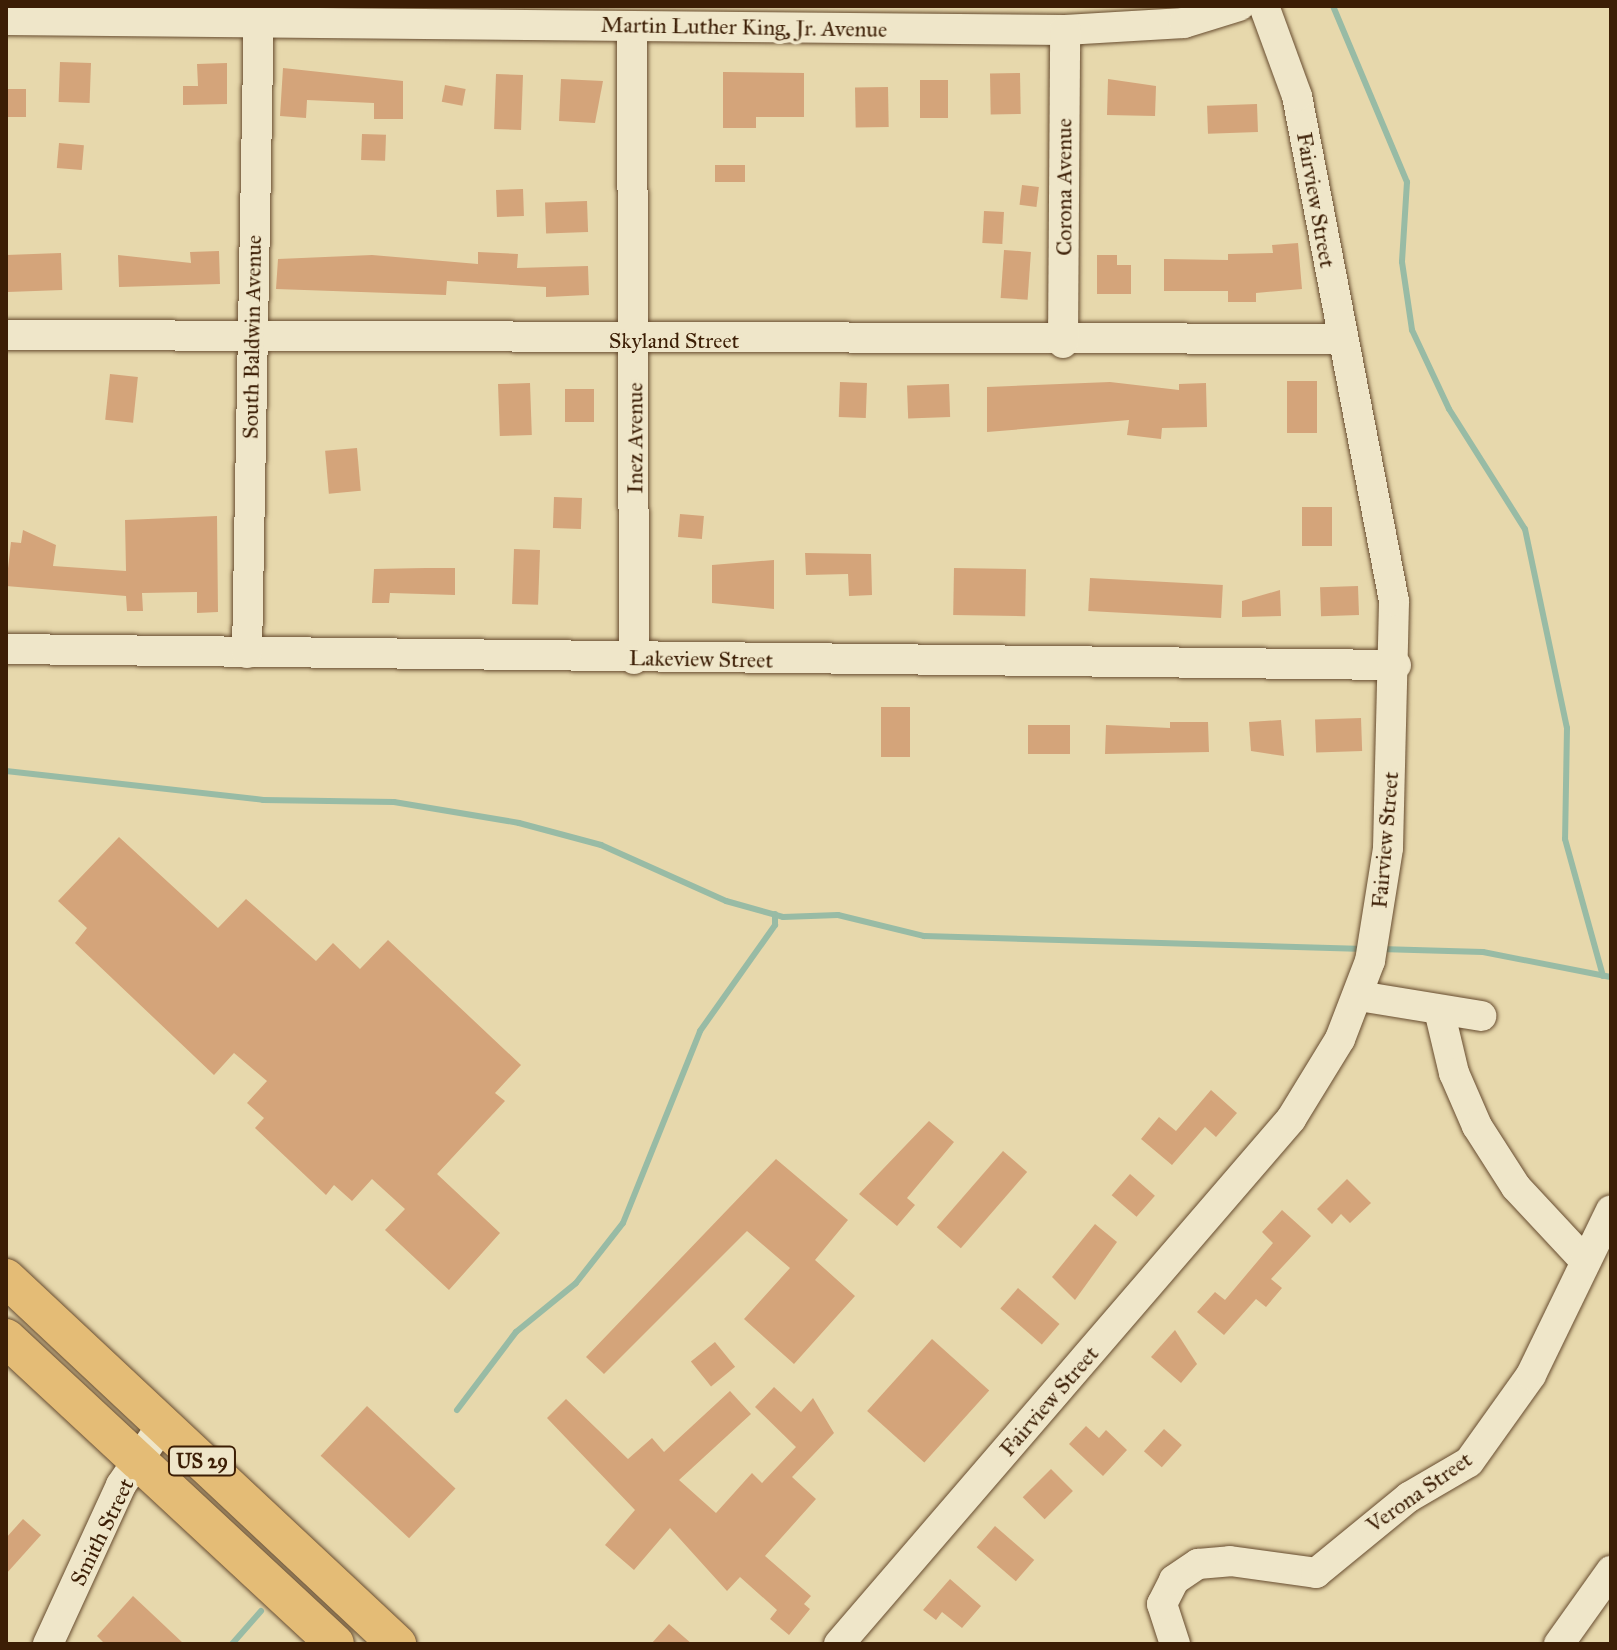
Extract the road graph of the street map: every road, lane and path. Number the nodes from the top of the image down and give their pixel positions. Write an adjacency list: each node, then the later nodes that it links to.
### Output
1 (1239, 6): 7 (street, Martin Luther King, Jr. Avenue)
2 (1264, 6): 10 (street, Fairview Street)
3 (90, 13): 4 (street, Martin Luther King, Jr. Avenue); 5 (street, Martin Luther King, Jr. Avenue)
4 (258, 14): 6 (street, Martin Luther King, Jr. Avenue); 9 (street, South Baldwin Avenue)
5 (6, 20)
6 (632, 26): 7 (street, Martin Luther King, Jr. Avenue); 11 (street, Inez Avenue)
7 (1065, 30): 12 (street, Corona Avenue)
8 (6, 335): 9 (street, Skyland Street)
9 (251, 339): 11 (street, Skyland Street); 14 (street, South Baldwin Avenue)
10 (1342, 339): 12 (street, Skyland Street); 16 (street, Fairview Street)
11 (633, 340): 12 (street, Skyland Street); 15 (street, Inez Avenue)
12 (1063, 343)
13 (6, 649): 14 (street, Lakeview Street)
14 (247, 653): 15 (street, Lakeview Street)
15 (634, 659): 16 (street, Lakeview Street)
16 (1396, 665): 17 (street, Fairview Street)
17 (1359, 996): 18 (street); 30 (street, Fairview Street)
18 (1439, 1010): 19 (street); 21 (street)
19 (1481, 1016)
20 (1611, 1210): 21 (street, Verona Street)
21 (1585, 1261): 31 (street, Verona Street)
22 (6, 1278): 24 (main road, US 29)
23 (6, 1338): 25 (main road, US 29)
24 (163, 1424): 25 (street, Smith Street); 29 (main road, US 29)
25 (139, 1462): 27 (street, Smith Street); 28 (main road, US 29)
26 (1611, 1571): 32 (street)
27 (48, 1644)
28 (335, 1644)
29 (397, 1644)
30 (839, 1644)
31 (1175, 1644)
32 (1559, 1644)

